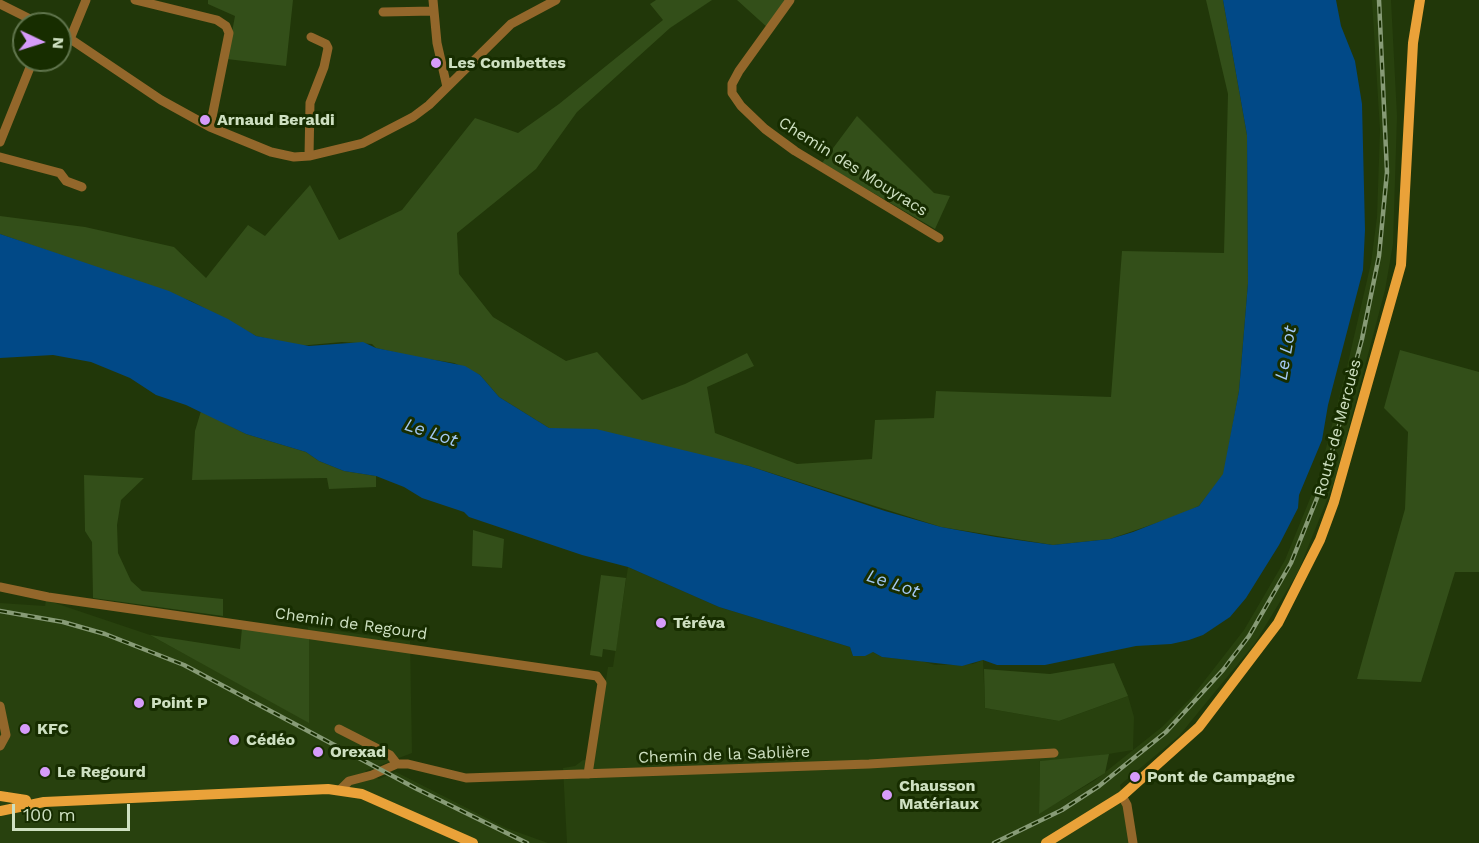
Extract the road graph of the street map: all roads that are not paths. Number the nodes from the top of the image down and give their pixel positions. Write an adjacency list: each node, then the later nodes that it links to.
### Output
1 (86, 0): 11 (street)
2 (135, 0): 16 (street)
3 (433, 0): 8 (street)
4 (556, 0): 15 (street)
5 (789, 0): 21 (street, Chemin des Mouyracs)
6 (1420, 0): 33 (main road, Route de Mercuès)
7 (0, 4): 9 (street)
8 (433, 11): 10 (street); 15 (street)
9 (16, 12)
10 (383, 12)
11 (72, 34)
12 (311, 37): 18 (street)
13 (72, 40): 16 (street)
14 (28, 72): 17 (street)
15 (447, 87): 18 (street)
16 (210, 127): 18 (street)
17 (0, 142)
18 (309, 156)
19 (0, 157): 20 (street)
20 (82, 187)
21 (939, 238)
22 (0, 586): 28 (street, Chemin de Regourd)
23 (0, 706): 25 (street)
24 (339, 729): 27 (street, Chemin de la Sablière)
25 (0, 746)
26 (1054, 753): 28 (street, Chemin de la Sablière)
27 (396, 764): 28 (street, Chemin de la Sablière); 29 (street)
28 (588, 774)
29 (372, 776): 30 (street); 31 (street)
30 (340, 790): 31 (main road); 34 (main road)
31 (362, 794): 36 (main road)
32 (0, 796): 34 (main road)
33 (1122, 796): 37 (main road, Route de Mercuès); 38 (street)
34 (44, 802): 35 (main road)
35 (0, 811)
36 (473, 843)
37 (1046, 843)
38 (1133, 843)

